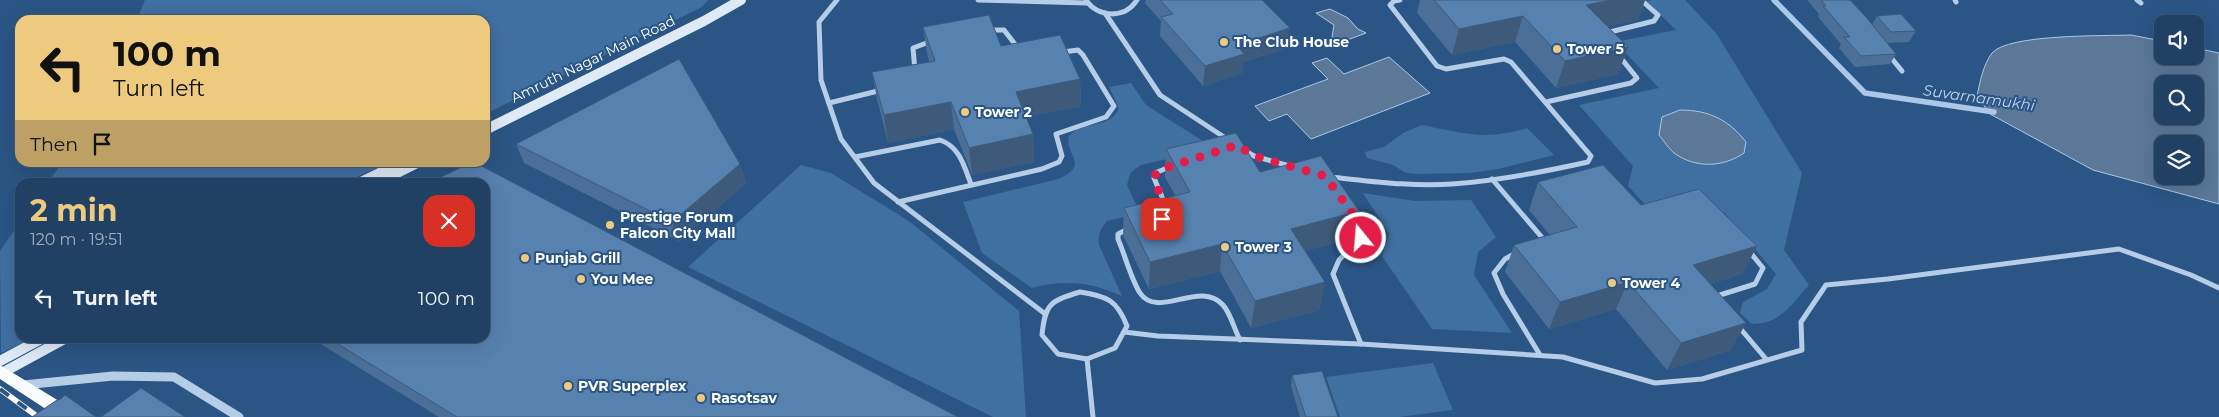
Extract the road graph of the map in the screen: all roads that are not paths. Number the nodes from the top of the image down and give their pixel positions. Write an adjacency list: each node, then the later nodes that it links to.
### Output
1 (730, 0): 22 (main road, Amruth Nagar Main Road)
2 (741, 0): 23 (main road, Amruth Nagar Main Road)
3 (837, 0): 21 (street)
4 (978, 0): 8 (street)
5 (1137, 0): 9 (street)
6 (1400, 0): 20 (street)
7 (1641, 0): 11 (street)
8 (1086, 2): 9 (street)
9 (1105, 13): 24 (street)
10 (987, 30): 15 (street)
11 (1602, 36)
12 (940, 40): 18 (street)
13 (1613, 50): 20 (street)
14 (1885, 50): 17 (street)
15 (1022, 52)
16 (1052, 54): 36 (street)
17 (1902, 71)
18 (915, 76)
19 (885, 89): 21 (street)
20 (1546, 102): 28 (street)
21 (829, 103): 25 (street)
22 (490, 120)
23 (490, 128)
24 (1228, 140)
25 (855, 157): 36 (street); 38 (street)
26 (1246, 162): 31 (street)
27 (1181, 163): 39 (street)
28 (1579, 165): 32 (street); 35 (street)
29 (392, 167): 33 (main road)
30 (409, 167): 34 (main road)
31 (1298, 169)
32 (1586, 171)
33 (369, 178)
34 (387, 178)
35 (1492, 180): 37 (street); 42 (street)
36 (971, 184): 38 (street)
37 (1330, 184)
38 (898, 202): 47 (street)
39 (1167, 208)
40 (1352, 213): 53 (street)
41 (1138, 226): 50 (street)
42 (1536, 245)
43 (1747, 248): 46 (street)
44 (1520, 252): 54 (street)
45 (2219, 288): 56 (street)
46 (1720, 304)
47 (1044, 313): 49 (street); 55 (street)
48 (1737, 325): 56 (street)
49 (1124, 332): 50 (street); 55 (street)
50 (1240, 340): 53 (street)
51 (36, 343): 57 (main road)
52 (56, 343): 57 (main road)
53 (1361, 344): 54 (street)
54 (1540, 355): 56 (street)
55 (1087, 359): 61 (street)
56 (1766, 359)
57 (1, 369): 58 (highway)
58 (23, 385): 59 (highway); 60 (street)
59 (71, 417)
60 (239, 417)
61 (1093, 417)

